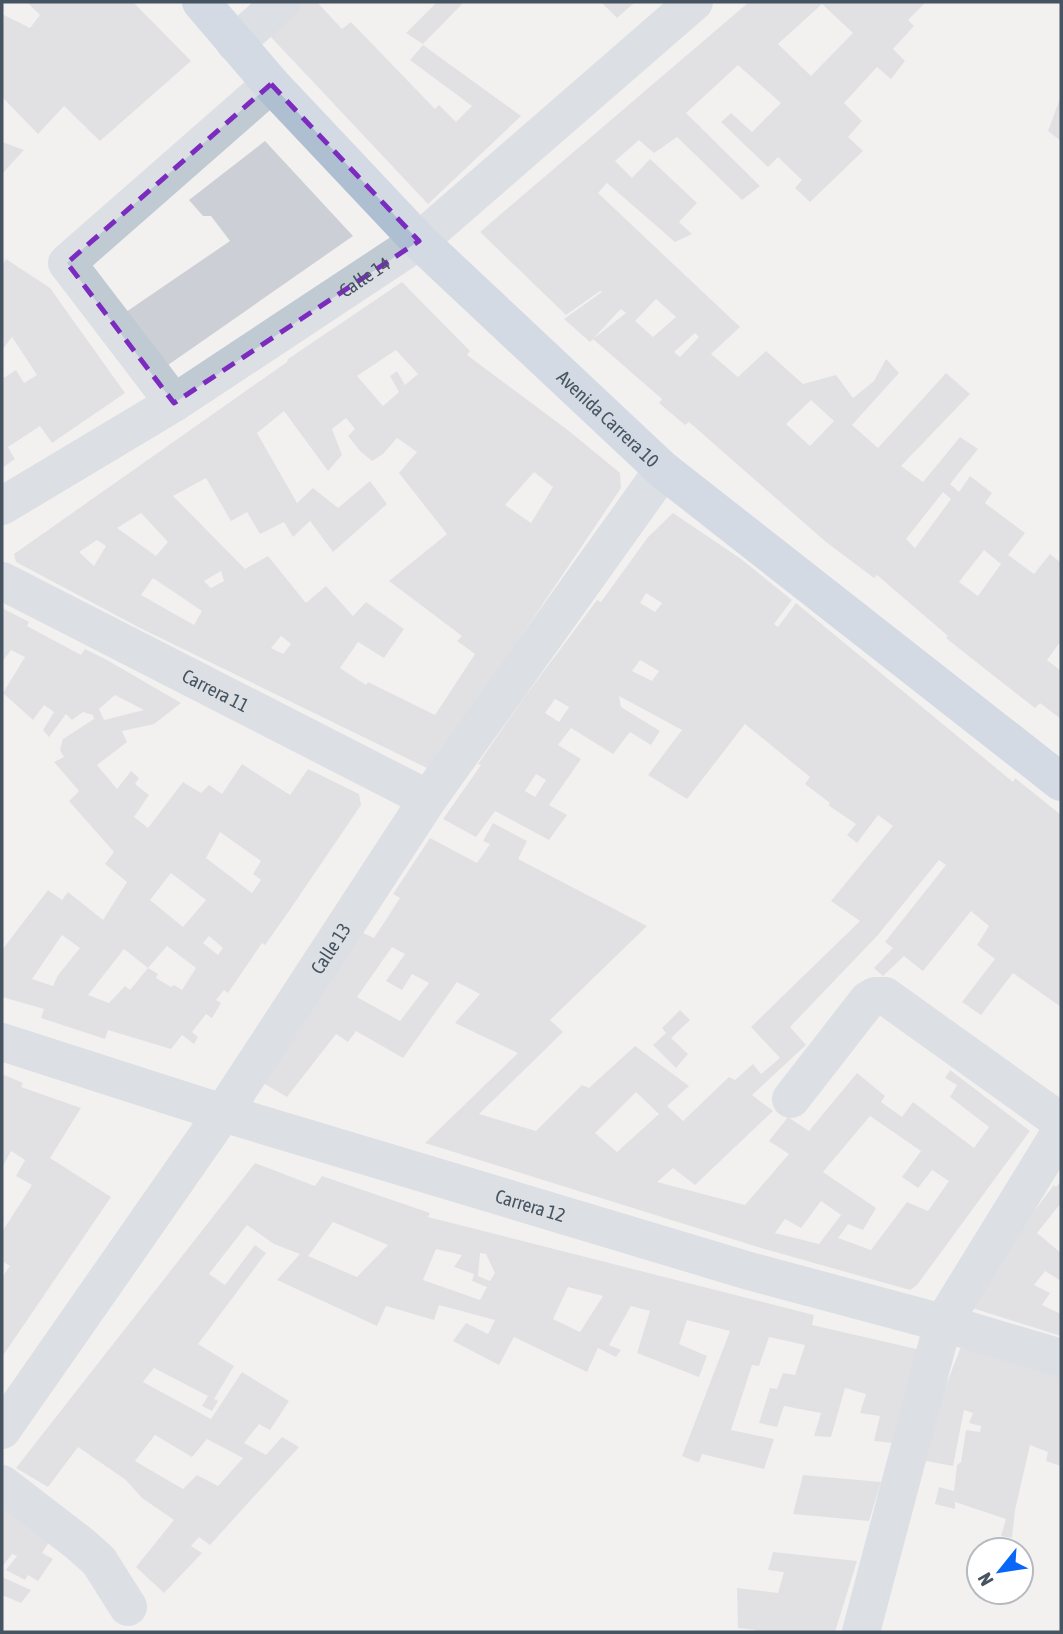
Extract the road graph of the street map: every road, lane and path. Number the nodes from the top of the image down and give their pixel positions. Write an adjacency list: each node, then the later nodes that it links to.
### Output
1 (201, 2): 4 (main road, Avenida Carrera 10)
2 (282, 2): 4 (street)
3 (694, 2): 6 (street, Calle 14)
4 (235, 43): 5 (main road, Avenida Carrera 10)
5 (271, 84): 6 (main road, Avenida Carrera 10); 7 (street)
6 (419, 241): 7 (street, Calle 14); 8 (main road, Avenida Carrera 10)
7 (174, 402): 9 (street, Calle 14)
8 (663, 470): 11 (main road, Avenida Carrera 10); 12 (street, Calle 13)
9 (2, 506)
10 (2, 581): 12 (street, Carrera 11)
11 (1061, 782)
12 (428, 799): 15 (street, Calle 13)
13 (2, 1042): 15 (street, Carrera 12)
14 (791, 1099): 16 (street)
15 (223, 1113): 18 (street, Carrera 12); 20 (street, Calle 13)
16 (1061, 1122)
17 (1061, 1131): 18 (street)
18 (943, 1323): 19 (street, Carrera 12); 23 (street)
19 (1061, 1358)
20 (2, 1430)
21 (2, 1484): 22 (street)
22 (128, 1607)
23 (861, 1632)

